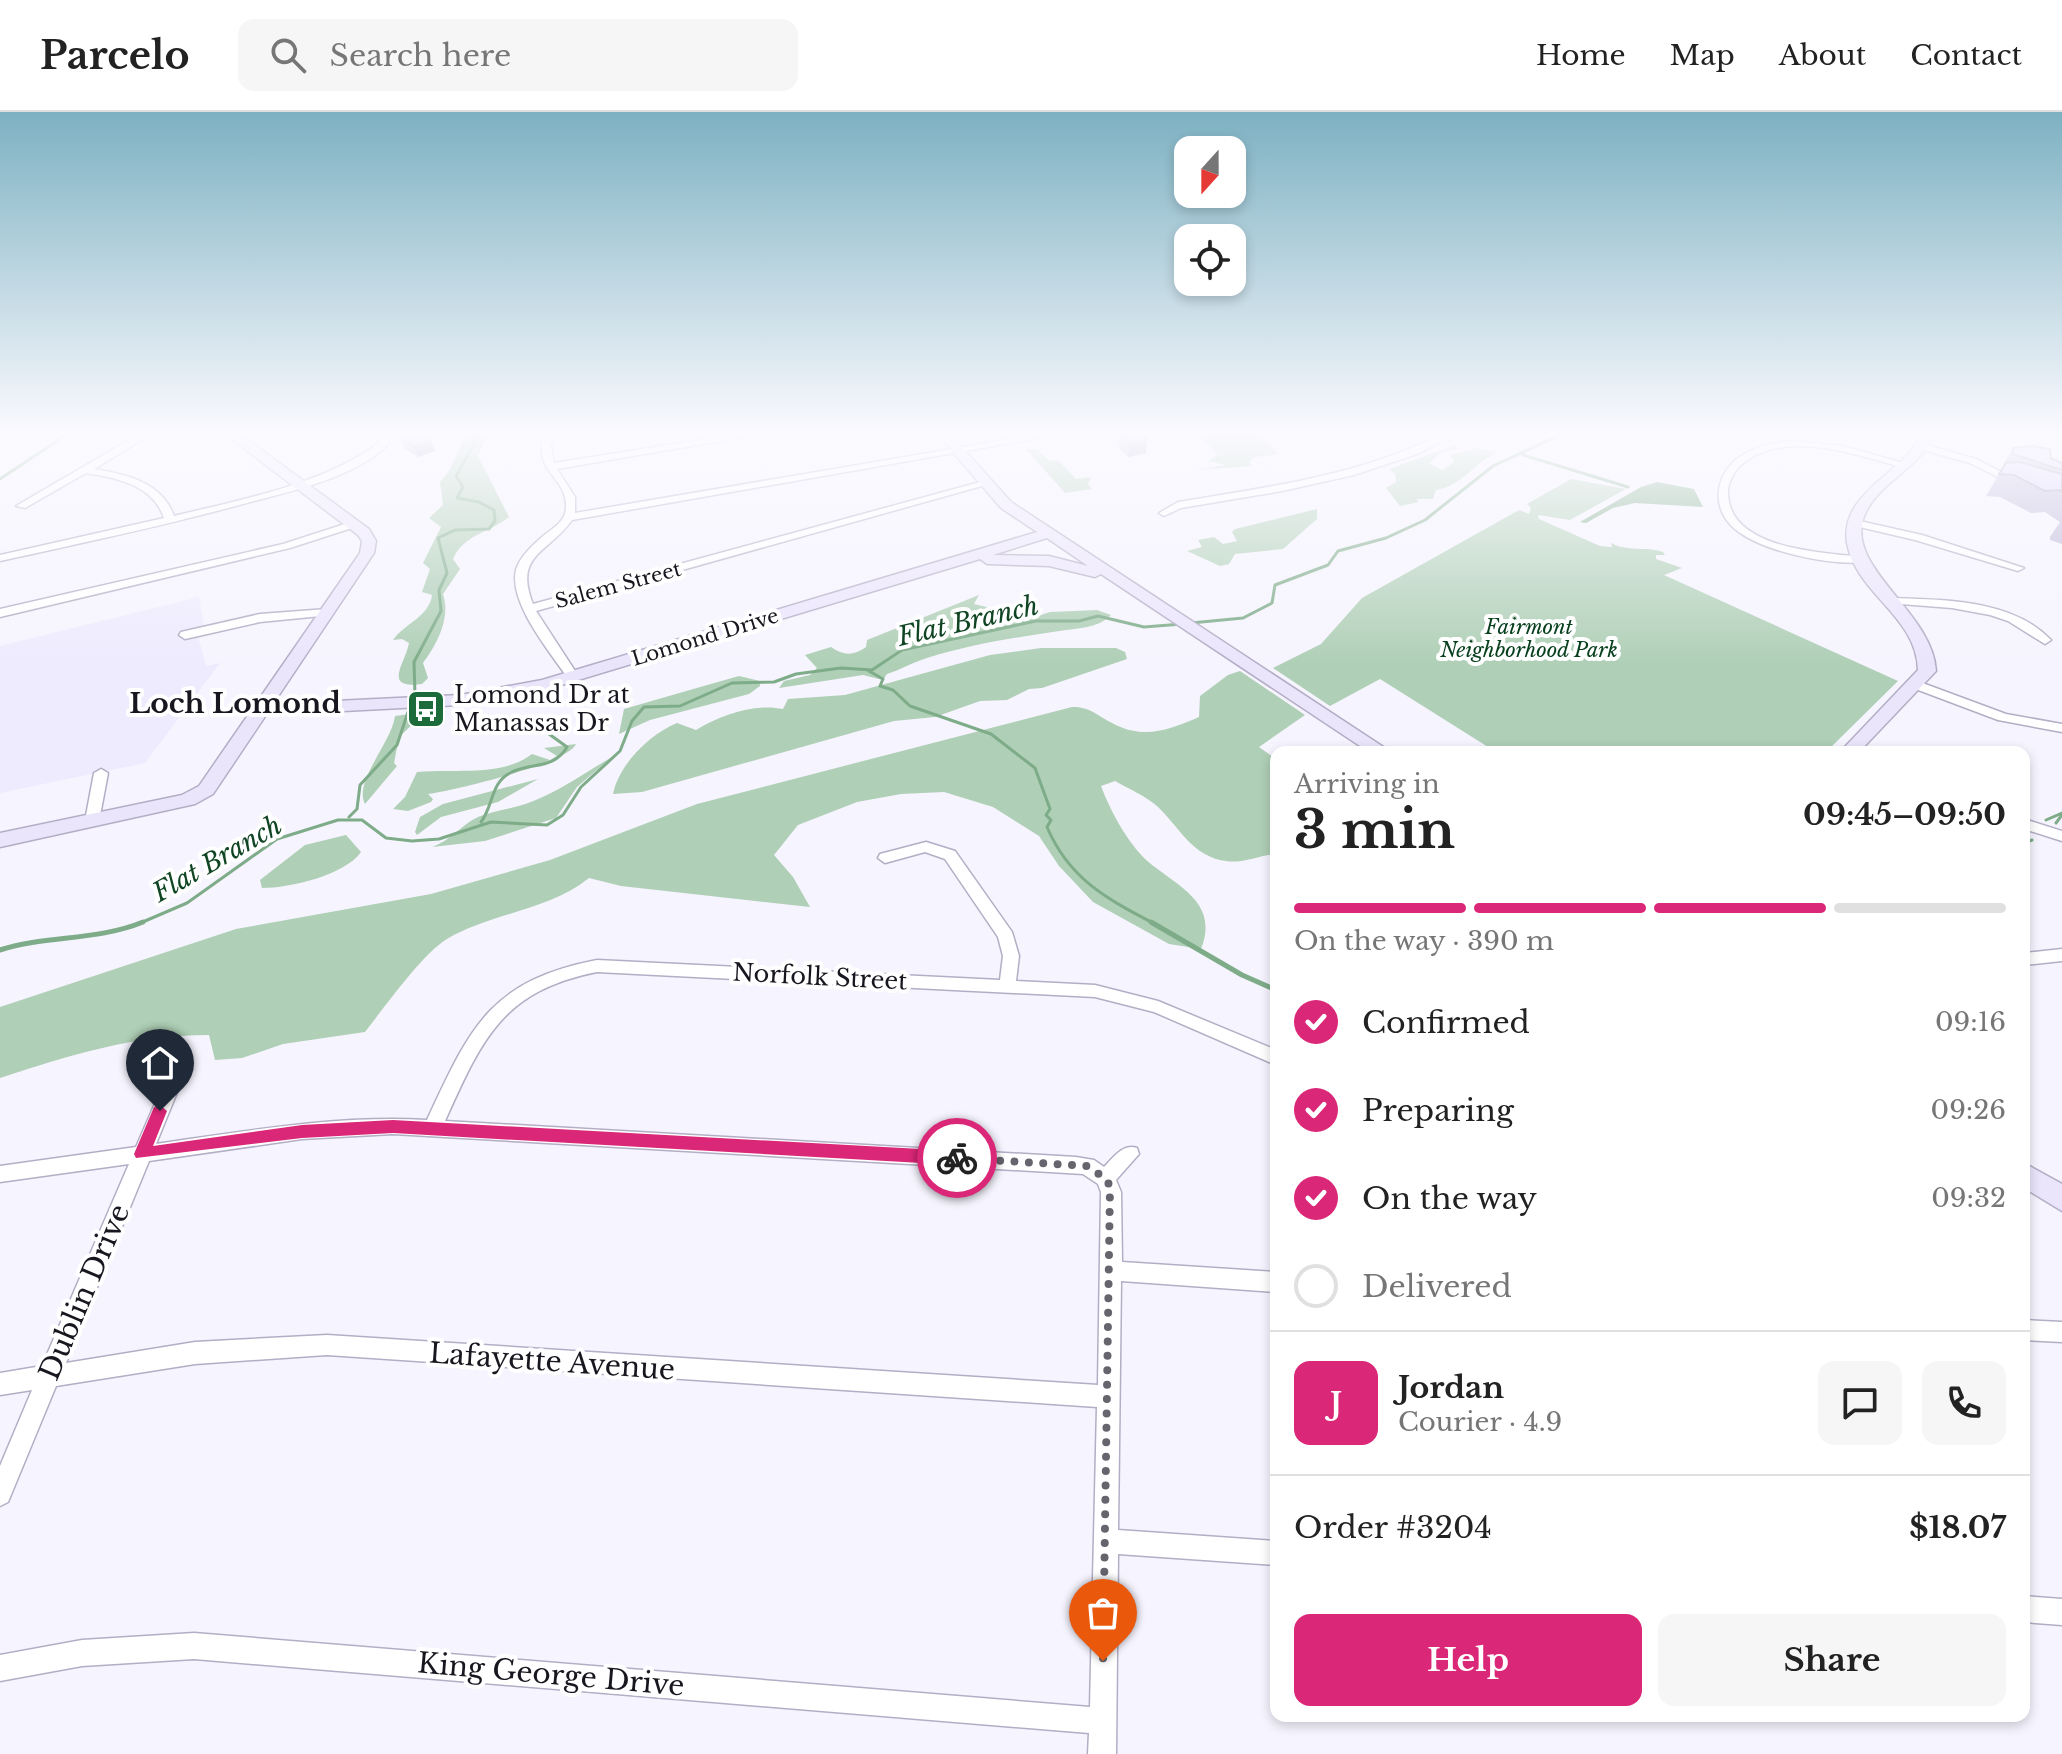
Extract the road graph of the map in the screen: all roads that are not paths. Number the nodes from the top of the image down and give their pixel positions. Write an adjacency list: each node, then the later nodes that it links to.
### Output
1 (167, 512): 11 (street)
2 (199, 512): 11 (street)
3 (337, 512): 13 (main road)
4 (570, 512): 10 (street)
5 (601, 512): 10 (street)
6 (883, 512): 21 (street, Salem Street)
7 (1016, 512): 14 (main road)
8 (1728, 512): 16 (street)
9 (1860, 512): 12 (main road)
10 (569, 517): 21 (street)
11 (170, 520): 15 (street)
12 (1855, 523): 16 (main road); 18 (street)
13 (354, 524): 22 (street); 23 (main road)
14 (1049, 533): 17 (main road, Lomond Drive); 19 (main road, Lomond Drive)
15 (0, 558)
16 (1862, 560): 20 (main road)
17 (954, 562): 19 (main road, Lomond Drive); 26 (main road, Lomond Drive)
18 (2018, 568)
19 (1128, 585): 30 (main road, Lomond Drive)
20 (1892, 601): 25 (street); 27 (main road)
21 (529, 609): 26 (street)
22 (0, 613)
23 (327, 613): 24 (street); 28 (main road)
24 (185, 635)
25 (2045, 640)
26 (573, 677): 28 (main road, Lomond Drive)
27 (1917, 685): 29 (street); 31 (main road)
28 (262, 710): 33 (main road)
29 (2062, 728)
30 (1373, 746)
31 (1855, 746)
32 (101, 773): 33 (street)
33 (92, 821): 36 (main road)
34 (2030, 826): 35 (street)
35 (2062, 836)
36 (0, 840)
37 (885, 858): 40 (street)
38 (2062, 955): 39 (street)
39 (2030, 958)
40 (1007, 987): 41 (street, Norfolk Street); 43 (street, Norfolk Street)
41 (1270, 1056)
42 (169, 1090): 44 (street, Dublin Drive)
43 (433, 1128): 44 (street); 47 (street)
44 (142, 1154): 46 (street); 54 (street, Dublin Drive)
45 (1130, 1154): 47 (street)
46 (0, 1174)
47 (1105, 1178): 50 (street)
48 (2030, 1178): 49 (main road)
49 (2062, 1199)
50 (1111, 1271): 51 (street); 56 (street)
51 (1270, 1282)
52 (2030, 1330): 53 (street)
53 (2062, 1332)
54 (49, 1376): 55 (street, Lafayette Avenue); 56 (street, Lafayette Avenue); 57 (street, Dublin Drive)
55 (0, 1384)
56 (1107, 1397): 58 (street)
57 (0, 1494)
58 (1105, 1541): 59 (street); 63 (street)
59 (1270, 1553)
60 (2030, 1609): 61 (street)
61 (2062, 1612)
62 (0, 1668): 63 (street, King George Drive)
63 (1103, 1721): 64 (street)
64 (1102, 1754)

